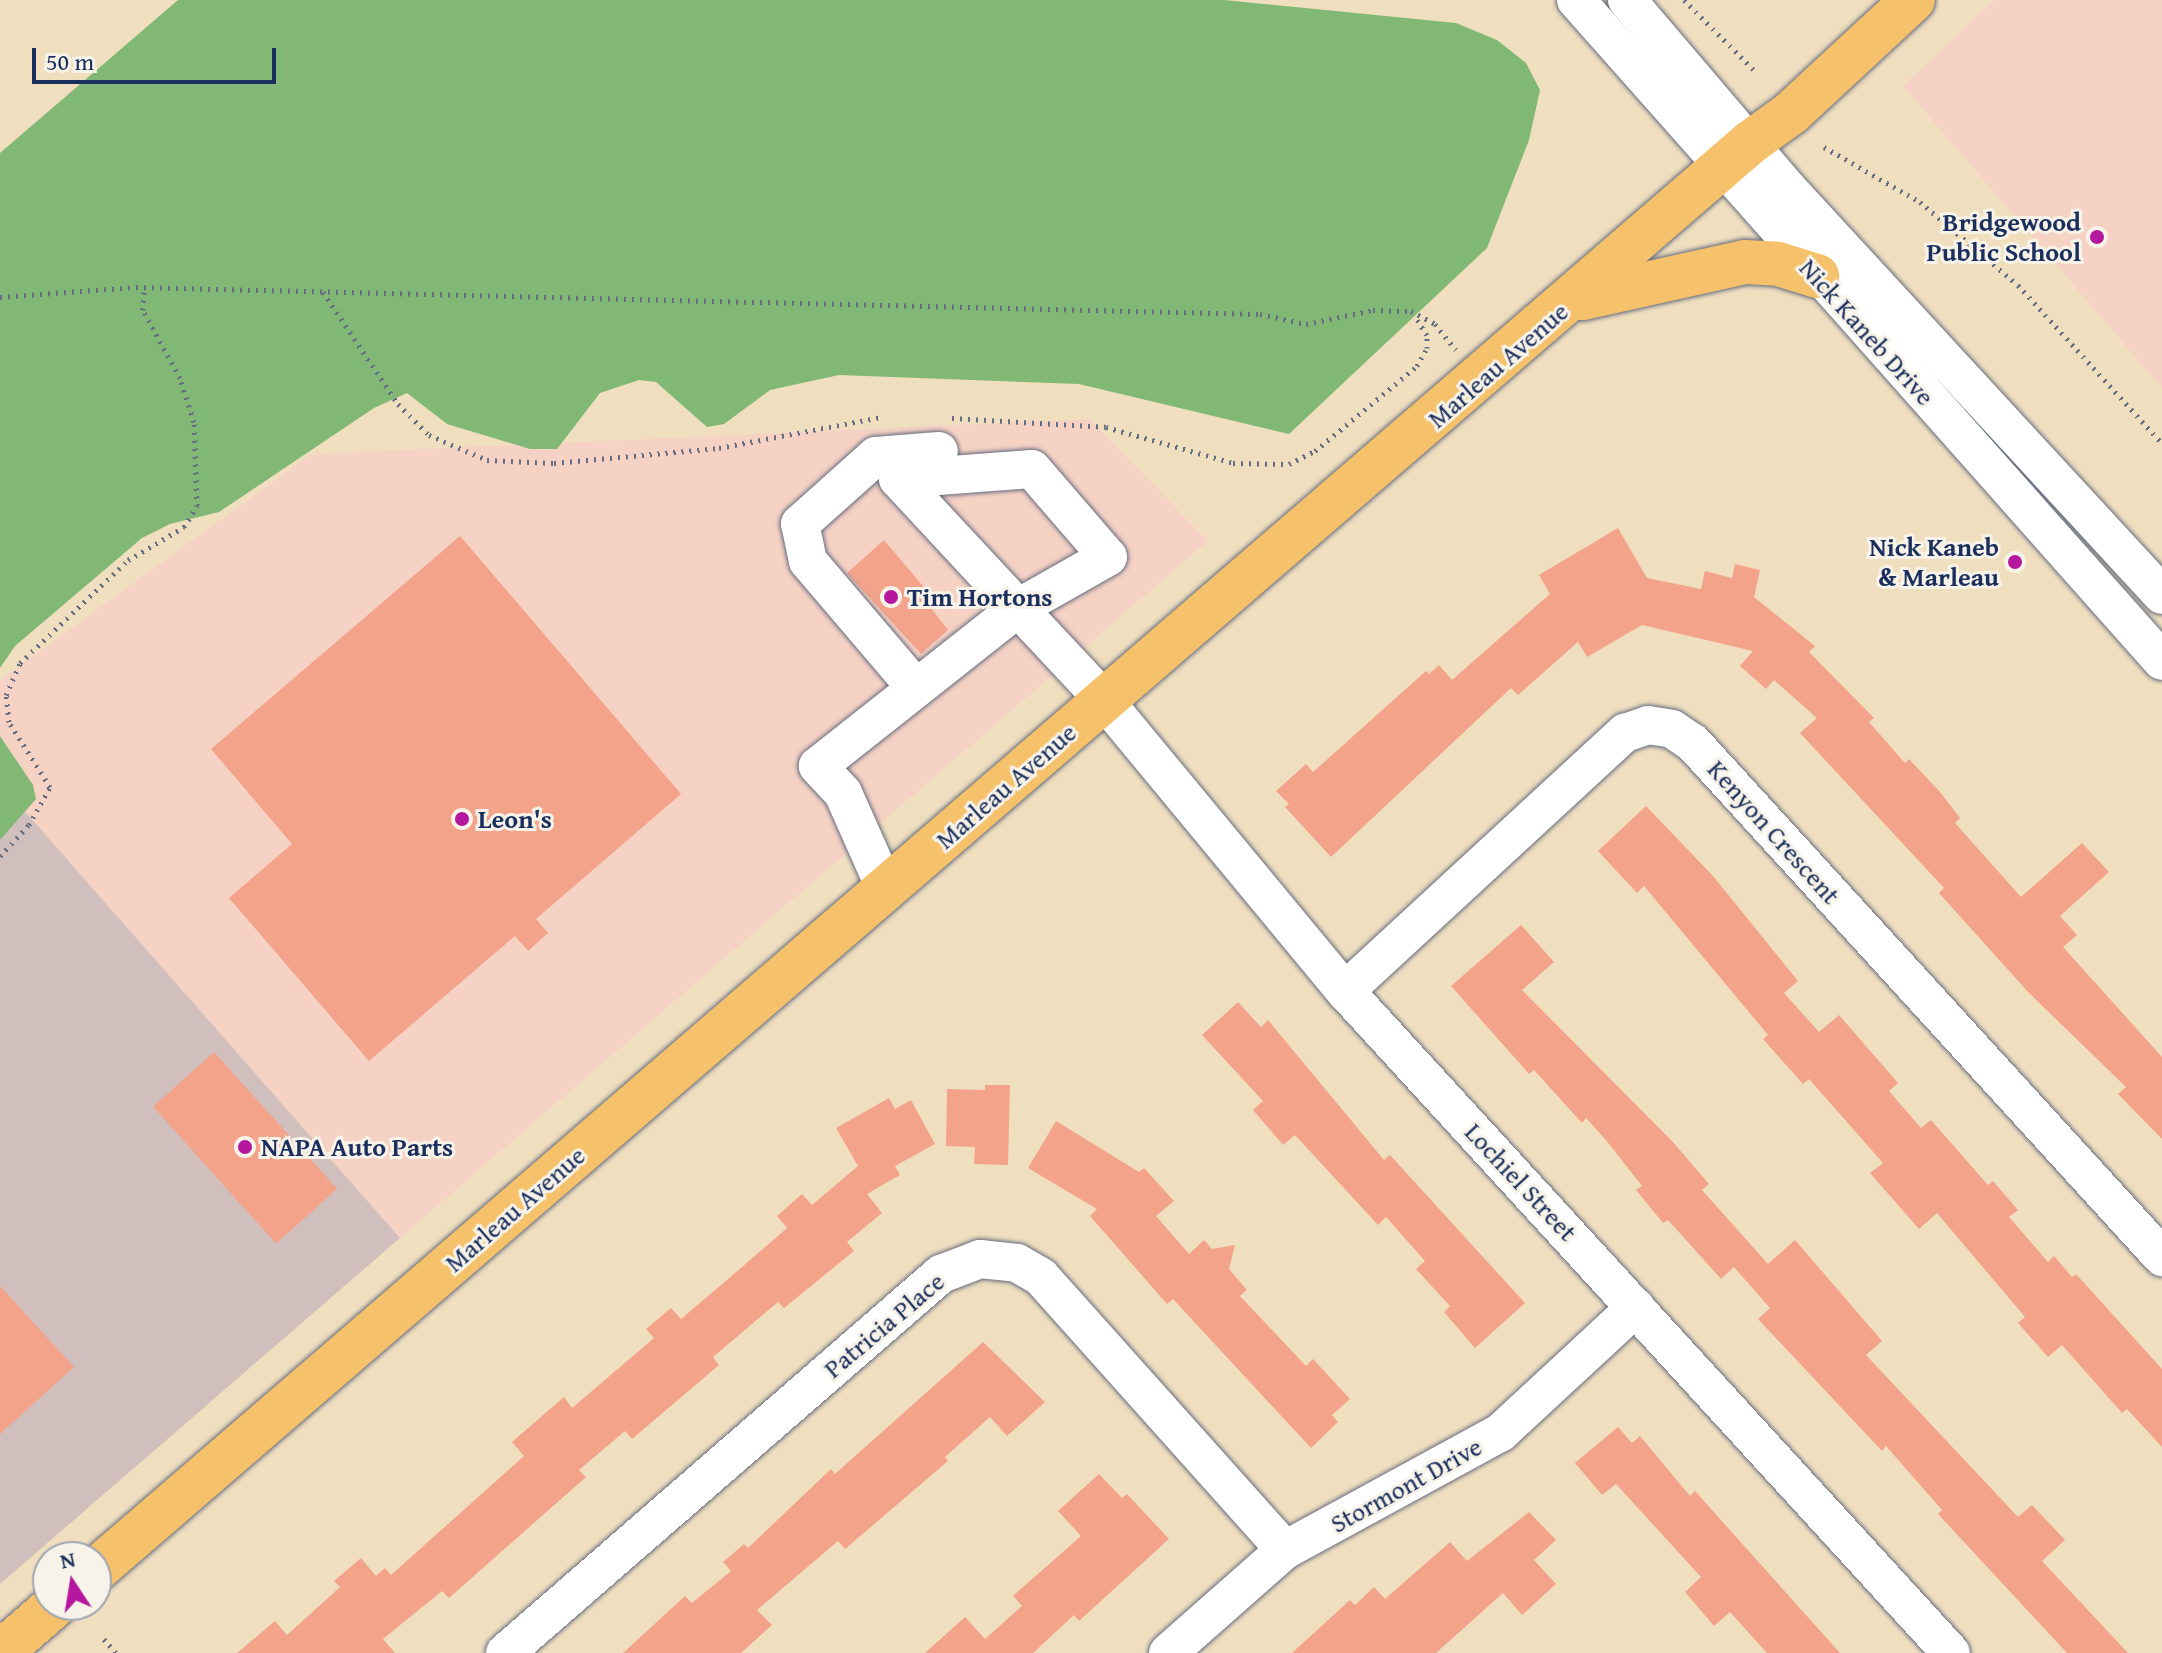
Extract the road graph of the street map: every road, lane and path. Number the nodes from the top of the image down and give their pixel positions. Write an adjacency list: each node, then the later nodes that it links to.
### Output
1 (1576, 0): 7 (street, Nick Kaneb Drive)
2 (1627, 0): 7 (street, Nick Kaneb Drive)
3 (1684, 0): 5 (path)
4 (1913, 0): 7 (main road, Marleau Avenue)
5 (1753, 69)
6 (1824, 147): 13 (path)
7 (1736, 156): 8 (street, Nick Kaneb Drive); 11 (main road, Marleau Avenue); 15 (street, Nick Kaneb Drive)
8 (1817, 276): 11 (main road); 17 (street, Nick Kaneb Drive)
9 (144, 288): 10 (path); 12 (path); 20 (path)
10 (0, 297)
11 (1573, 301): 12 (main road, Marleau Avenue)
12 (1481, 380): 19 (main road, Marleau Avenue)
13 (2162, 443)
14 (1032, 469): 16 (street); 16 (street, Lochiel Street); 18 (street)
15 (2162, 595)
16 (1018, 608): 18 (street); 19 (street, Lochiel Street)
17 (2162, 661)
18 (916, 688): 21 (street)
19 (1104, 700): 21 (main road, Marleau Avenue); 22 (street, Lochiel Street)
20 (0, 856)
21 (886, 890): 26 (main road, Marleau Avenue)
22 (1345, 991): 23 (street, Kenyon Crescent); 24 (street, Lochiel Street)
23 (2162, 1257)
24 (1636, 1307): 25 (street, Stormont Drive); 33 (street, Lochiel Street)
25 (1285, 1550): 31 (street, Patricia Place); 32 (street, Stormont Drive)
26 (112, 1556)
27 (37, 1621): 29 (main road)
28 (104, 1639): 30 (path)
29 (0, 1653)
30 (116, 1653)
31 (505, 1653)
32 (1168, 1653)
33 (1951, 1653)

